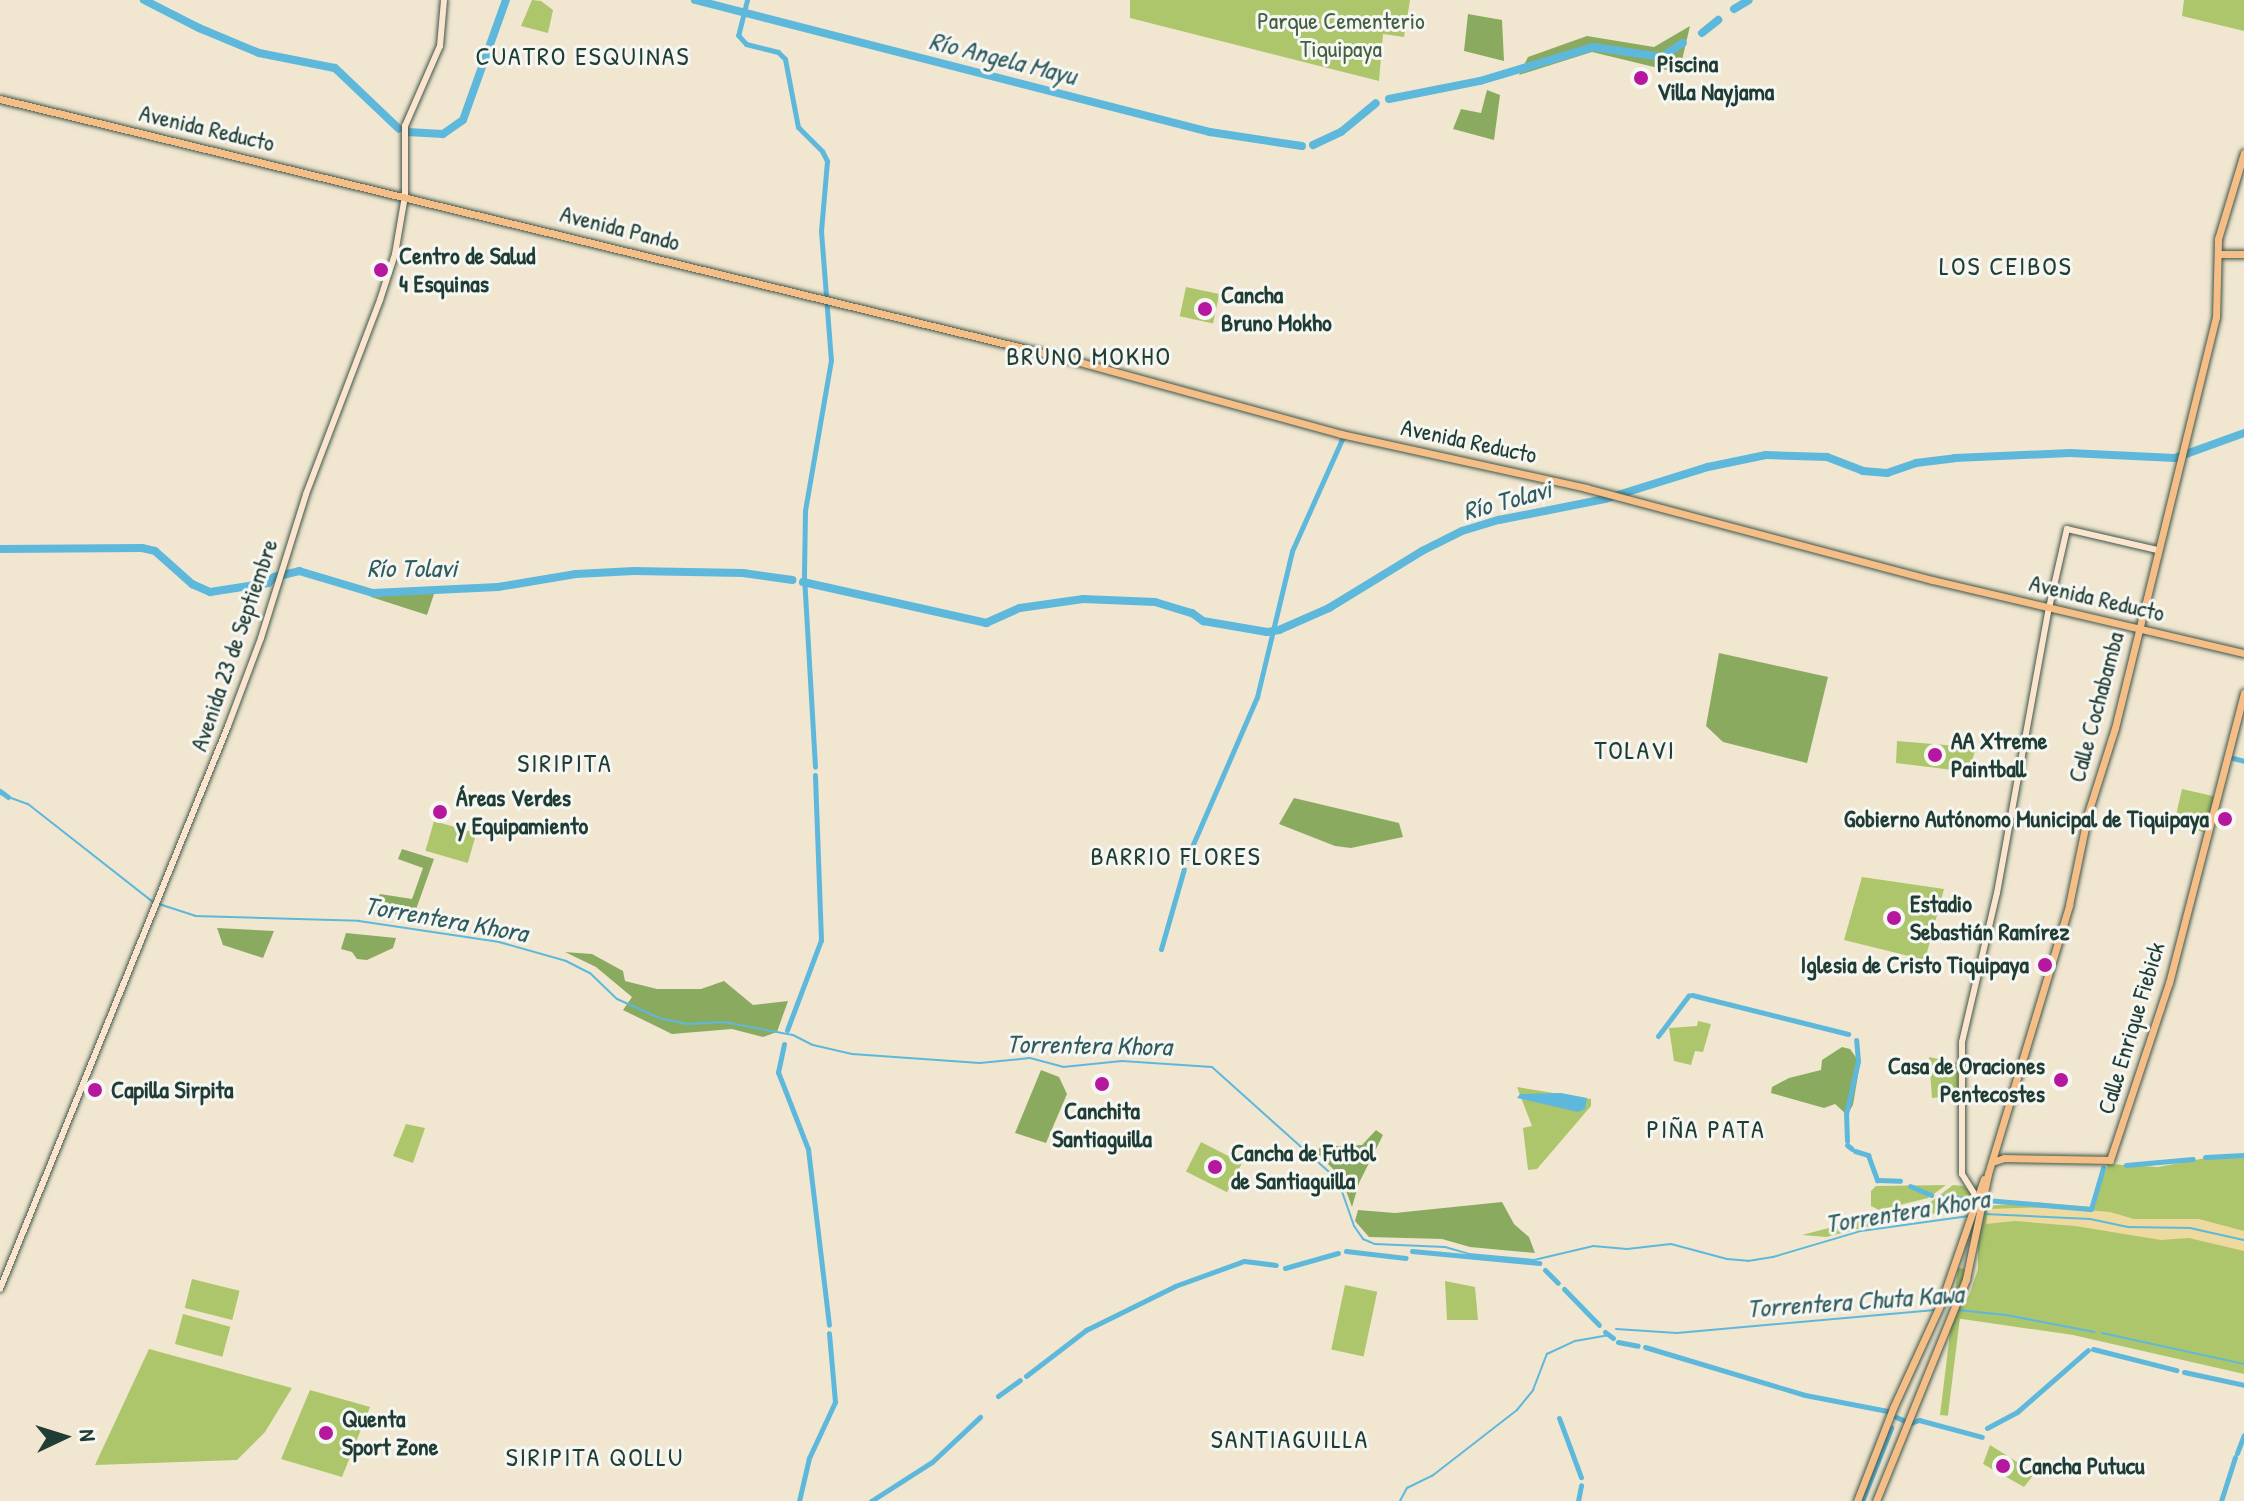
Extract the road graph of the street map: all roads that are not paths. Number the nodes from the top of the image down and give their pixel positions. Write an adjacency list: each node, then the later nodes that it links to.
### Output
1 (444, 0): 4 (main road, Avenida 23 de Septiembre)
2 (0, 99): 4 (main road, Avenida Reducto)
3 (2244, 153): 5 (main road, Calle Cochabamba)
4 (405, 196): 7 (main road, Avenida Pando); 20 (main road, Avenida 23 de Septiembre)
5 (2218, 254): 6 (main road); 8 (main road, Calle Cochabamba)
6 (2244, 254)
7 (827, 300): 9 (main road, Avenida Reducto)
8 (2157, 550): 9 (main road); 10 (main road, Calle Cochabamba)
9 (2049, 608): 10 (main road, Avenida Reducto); 15 (main road)
10 (2138, 626): 11 (main road, Avenida Reducto); 13 (main road, Calle Cochabamba)
11 (2244, 653)
12 (2244, 693): 13 (main road, Calle Enrique Fiebick)
13 (1992, 1162): 14 (main road, Calle Cochabamba)
14 (1988, 1174): 15 (main road); 16 (main road)
15 (1977, 1198): 16 (main road)
16 (1977, 1209): 17 (main road)
17 (1972, 1225): 18 (main road); 19 (main road)
18 (1956, 1264): 19 (main road); 21 (main road)
19 (1969, 1268): 22 (main road)
20 (0, 1289)
21 (1857, 1501)
22 (1876, 1501)

